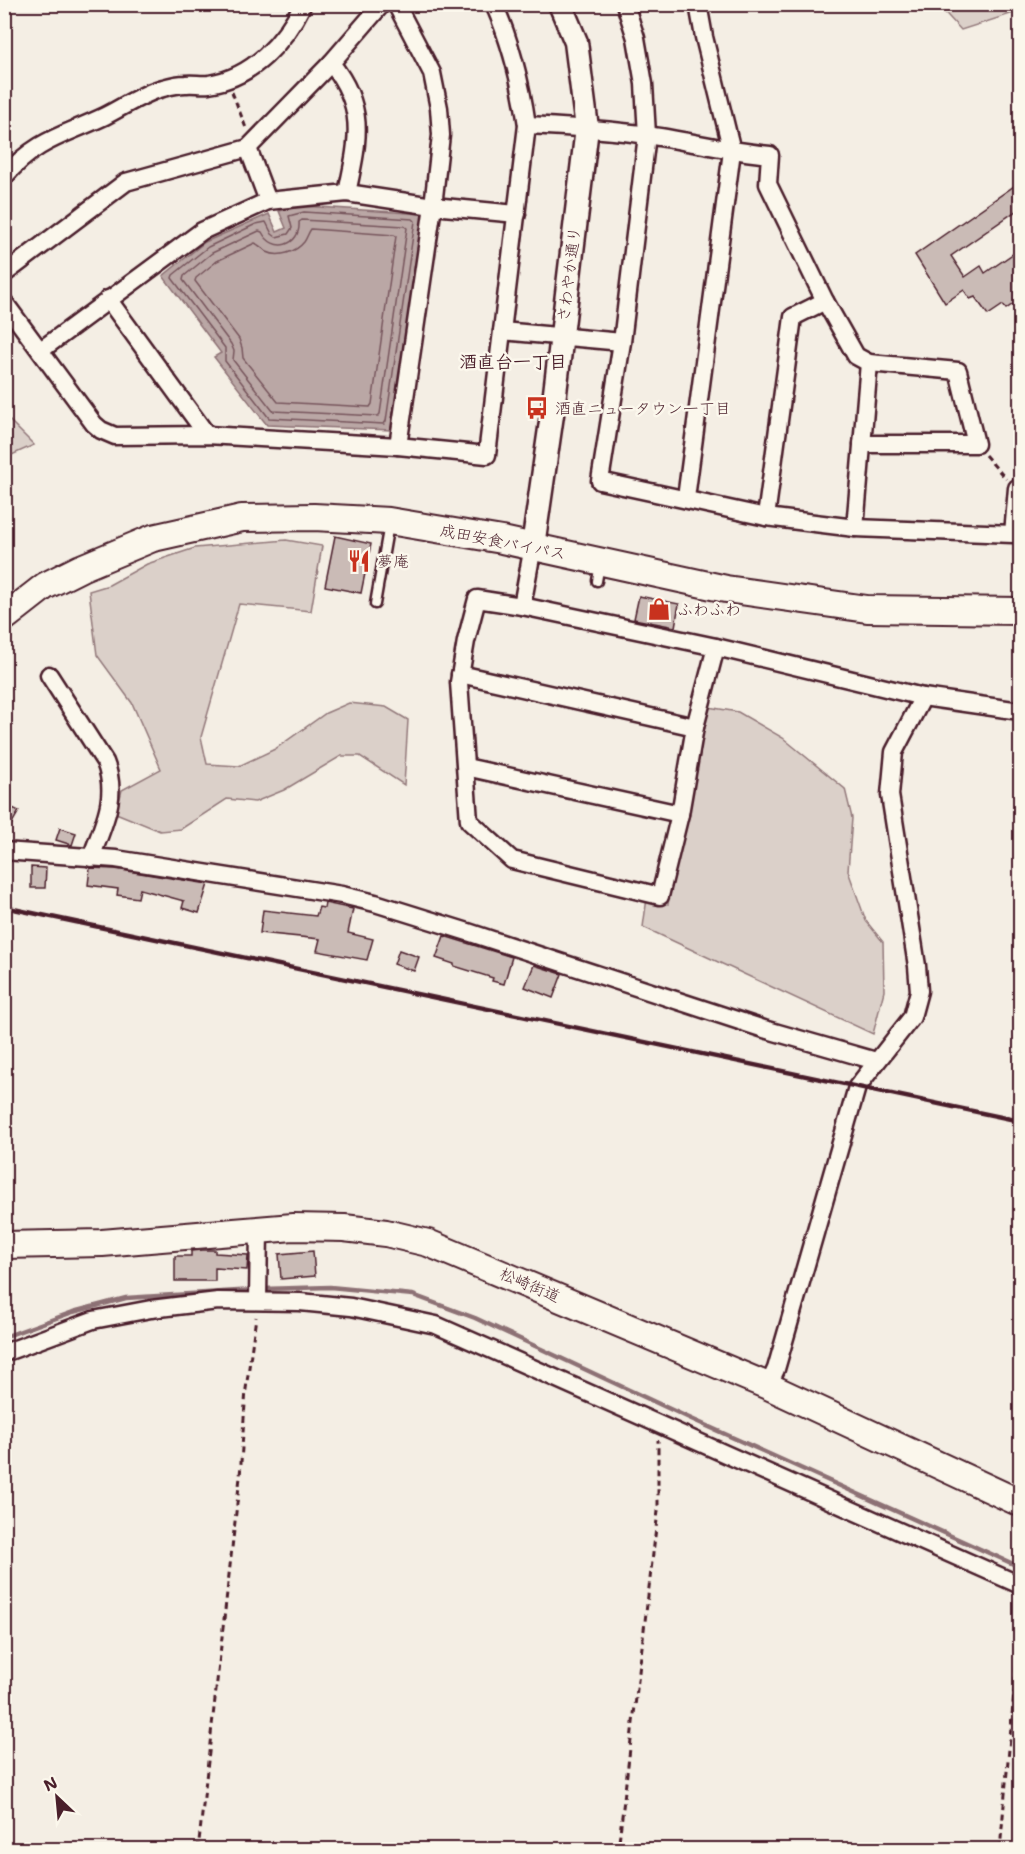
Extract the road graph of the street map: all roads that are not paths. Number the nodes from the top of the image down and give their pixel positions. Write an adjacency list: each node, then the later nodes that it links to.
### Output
1 (303, 4): 14 (street)
2 (382, 4): 8 (street)
3 (396, 4): 17 (street)
4 (494, 4): 9 (street)
5 (560, 4): 10 (street, さわやか通り)
6 (625, 4): 11 (street)
7 (698, 4): 13 (street)
8 (331, 63): 12 (street); 15 (street)
9 (527, 125): 10 (street); 18 (street)
10 (587, 128): 11 (street); 24 (street, さわやか通り)
11 (647, 135): 13 (street); 25 (street)
12 (248, 148): 16 (street); 19 (street)
13 (732, 151): 21 (street); 32 (street)
14 (4, 177)
15 (347, 194): 16 (street); 17 (street)
16 (268, 201): 20 (street)
17 (433, 206): 18 (street); 30 (street)
18 (517, 214): 23 (street)
19 (4, 274)
20 (108, 299): 26 (street); 28 (street)
21 (825, 301): 27 (street); 33 (street)
22 (4, 302): 26 (street)
23 (502, 331): 24 (street); 30 (street)
24 (562, 337): 25 (street); 36 (street, さわやか通り)
25 (621, 342): 32 (street)
26 (41, 350): 28 (street)
27 (869, 363): 29 (street); 29 (street)
28 (207, 435): 30 (street)
29 (862, 444): 35 (street)
30 (398, 446)
31 (1019, 488): 35 (street)
32 (686, 498): 33 (street)
33 (766, 517): 35 (street)
34 (389, 521): 36 (main road, 成田安食バイパス); 37 (lane); 40 (main road, 成田安食バイパス)
35 (855, 528)
36 (533, 546): 38 (street); 39 (main road, 成田安食バイパス)
37 (375, 604)
38 (522, 606): 41 (street); 42 (street)
39 (1020, 611)
40 (4, 618)
41 (716, 647): 44 (street); 46 (street)
42 (460, 674): 46 (street); 47 (street)
43 (49, 675): 50 (street)
44 (923, 697): 45 (street); 51 (street)
45 (1020, 711)
46 (695, 727): 48 (street)
47 (466, 767): 48 (street); 48 (street)
48 (680, 814)
49 (4, 851): 50 (street)
50 (91, 858): 51 (street)
51 (876, 1061): 56 (street)
52 (259, 1229): 53 (main road, 松崎街道); 54 (street); 56 (main road, 松崎街道)
53 (4, 1245)
54 (258, 1292): 55 (street); 58 (street)
55 (4, 1353)
56 (768, 1386): 57 (main road, 松崎街道)
57 (1020, 1503)
58 (1020, 1585)

